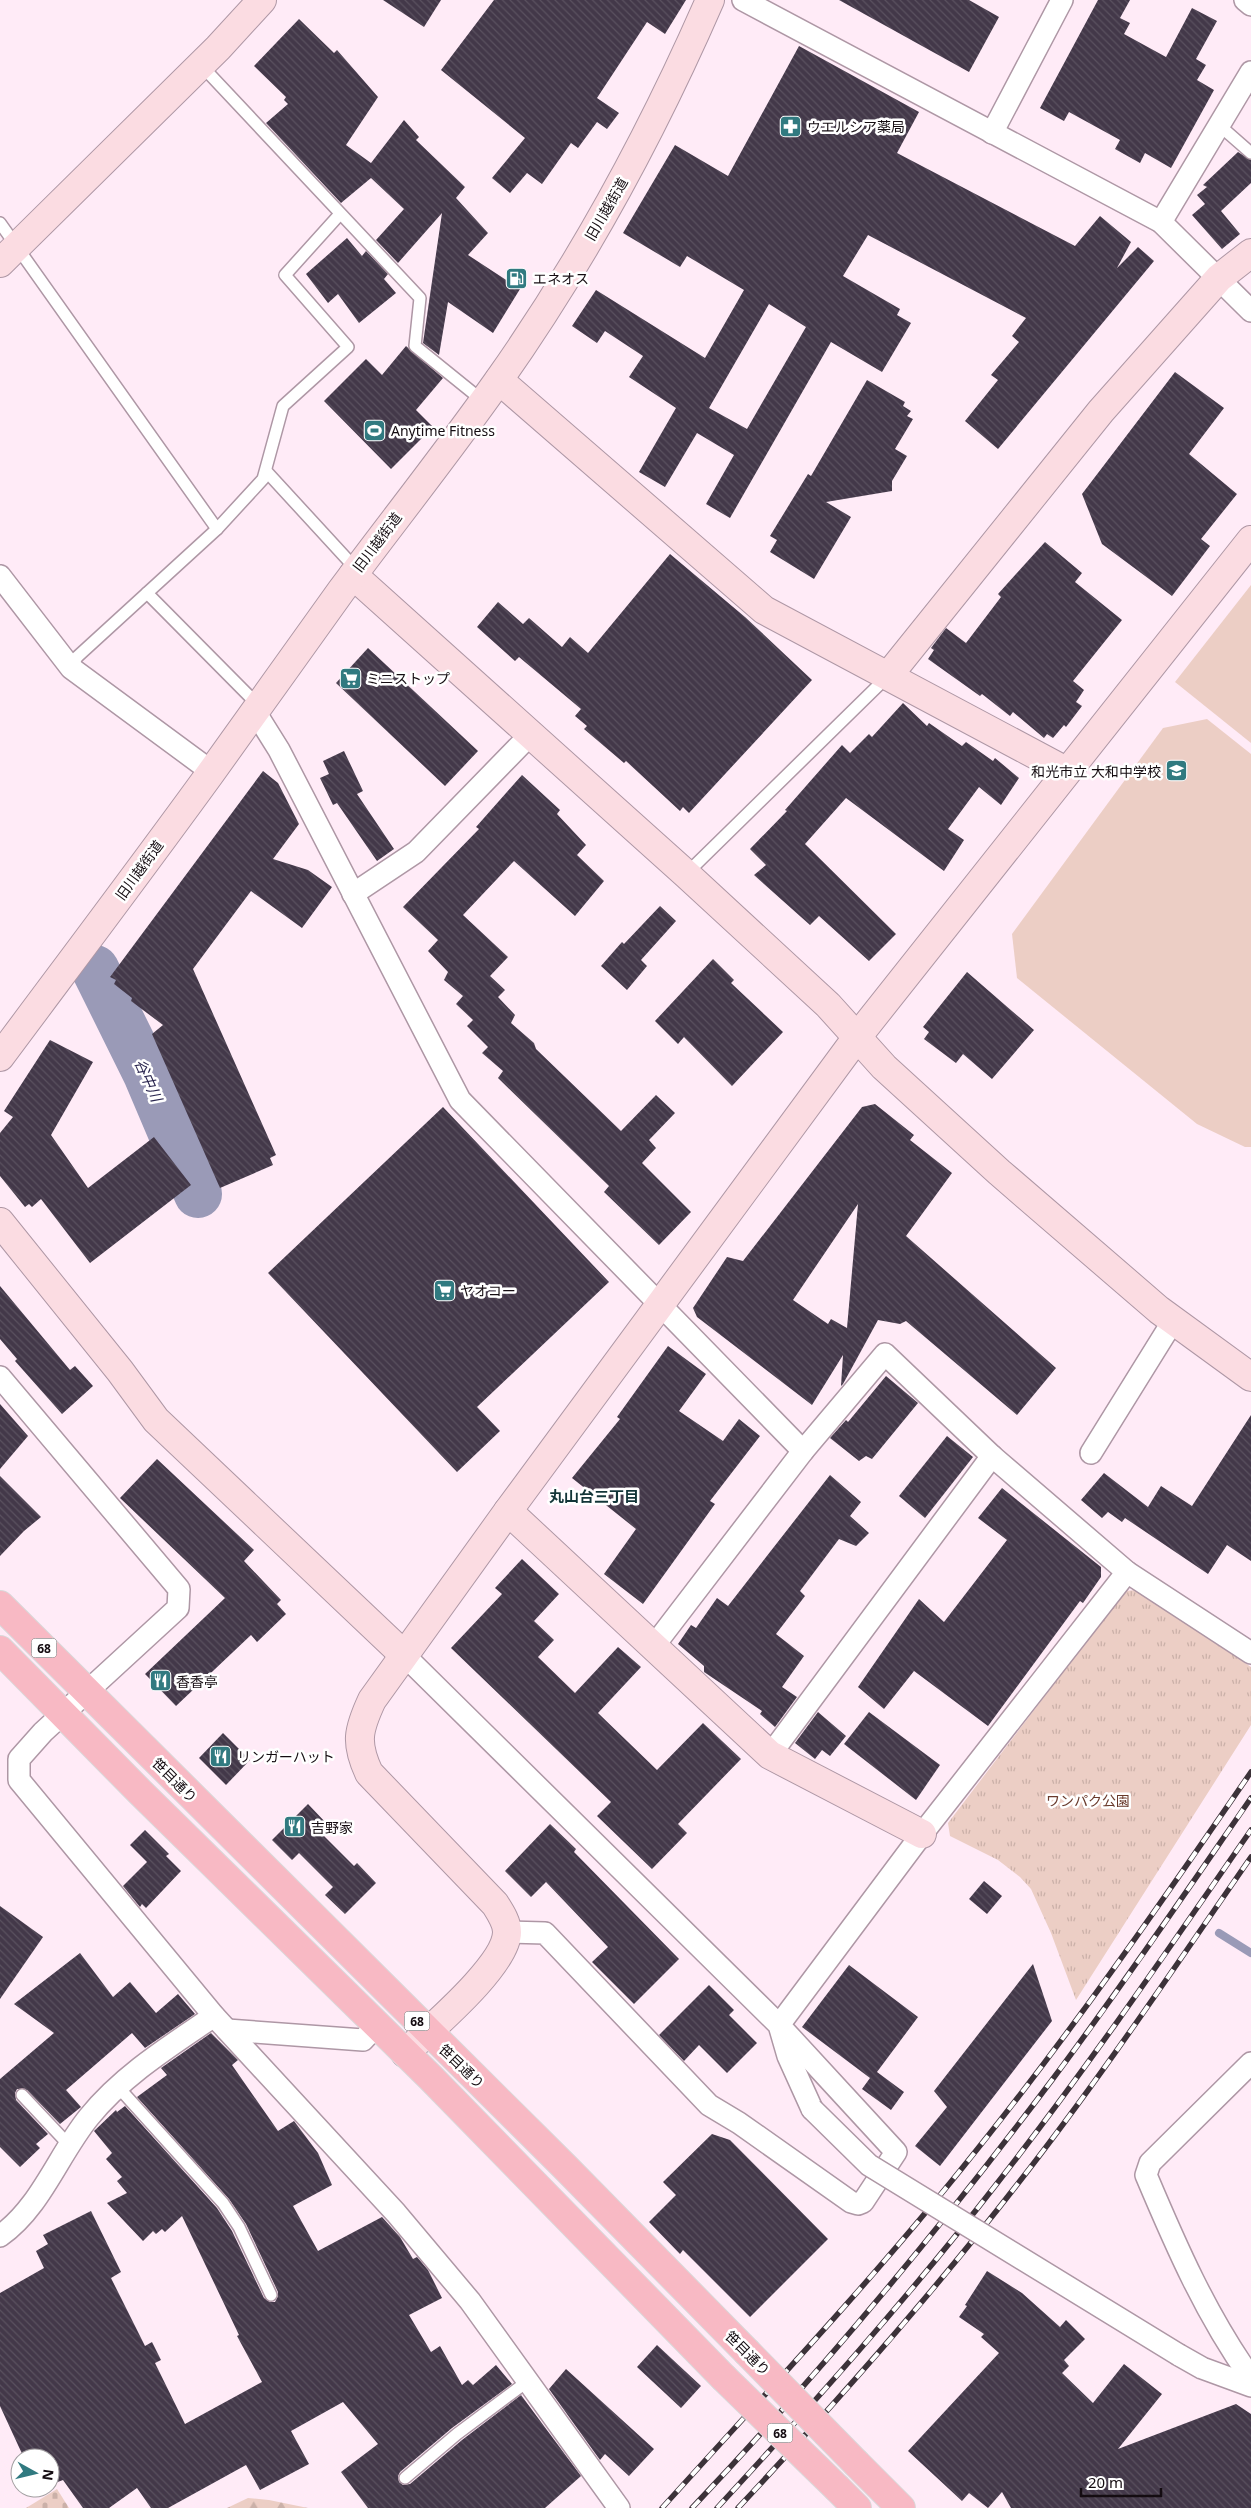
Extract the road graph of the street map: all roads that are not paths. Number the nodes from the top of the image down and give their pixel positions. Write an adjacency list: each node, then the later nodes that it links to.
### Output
1 (262, 0): 7 (street)
2 (710, 0): 19 (street, 旧川越街道)
3 (743, 0): 10 (street)
4 (1062, 0): 10 (street)
5 (1245, 0): 6 (street)
6 (1251, 5)
7 (200, 64): 12 (lane); 16 (street)
8 (1251, 72): 9 (street)
9 (1220, 125): 11 (lane); 13 (street)
10 (992, 133): 13 (street)
11 (1251, 153)
12 (340, 214): 19 (lane); 20 (lane)
13 (1161, 222): 17 (street)
14 (0, 223): 16 (lane)
15 (1251, 253): 17 (street)
16 (8, 254): 21 (lane)
17 (1219, 278): 18 (street); 27 (street)
18 (1251, 311)
19 (491, 390): 23 (street, 旧川越街道); 27 (street)
20 (266, 470): 21 (lane); 23 (lane)
21 (217, 529): 25 (lane)
22 (1251, 540): 30 (street)
23 (355, 572): 28 (street, 旧川越街道); 29 (street)
24 (0, 576): 26 (street)
25 (147, 593): 26 (lane); 28 (lane)
26 (71, 668): 31 (street)
27 (888, 676): 30 (street); 32 (lane)
28 (256, 707): 31 (street, 旧川越街道); 33 (street)
29 (530, 735): 32 (street); 33 (street)
30 (1066, 771): 34 (street)
31 (212, 772): 35 (street, 旧川越街道)
32 (686, 874): 34 (street)
33 (353, 894): 37 (street)
34 (858, 1036): 37 (street); 38 (street)
35 (0, 1057)
36 (2, 1231): 50 (street)
37 (661, 1304): 41 (street); 44 (street)
38 (1173, 1321): 40 (street); 42 (street)
39 (0, 1377): 51 (street)
40 (1251, 1377)
41 (803, 1451): 43 (street); 47 (street)
42 (1091, 1453)
43 (992, 1456): 45 (street); 53 (street)
44 (508, 1511): 47 (street); 50 (street)
45 (1127, 1572): 49 (street); 54 (street)
46 (0, 1605): 51 (main road, 笹目通り / 68)
47 (653, 1647): 53 (street)
48 (0, 1650): 52 (main road, 68)
49 (1251, 1652)
50 (404, 1655): 55 (street); 58 (street)
51 (88, 1691): 52 (street); 59 (main road, 笹目通り / 68)
52 (62, 1713): 56 (street); 57 (main road, 68)
53 (770, 1756): 54 (street)
54 (922, 1834): 58 (street)
55 (507, 1932): 58 (street); 59 (street)
56 (220, 2023): 57 (street); 62 (street); 68 (street)
57 (377, 2025): 60 (main road, 68)
58 (778, 2025): 69 (street, bridge)
59 (427, 2032): 60 (street); 73 (main road, 笹目通り / 68, bridge)
60 (405, 2053): 72 (main road, 68, bridge)
61 (1251, 2063): 67 (street)
62 (119, 2088): 64 (street); 66 (lane)
63 (22, 2095): 64 (lane)
64 (68, 2145): 65 (street)
65 (0, 2236)
66 (271, 2295)
67 (1251, 2378)
68 (528, 2381): 70 (lane); 71 (street)
69 (1251, 2386)
70 (405, 2478)
71 (615, 2503)
72 (857, 2508)
73 (901, 2508)

